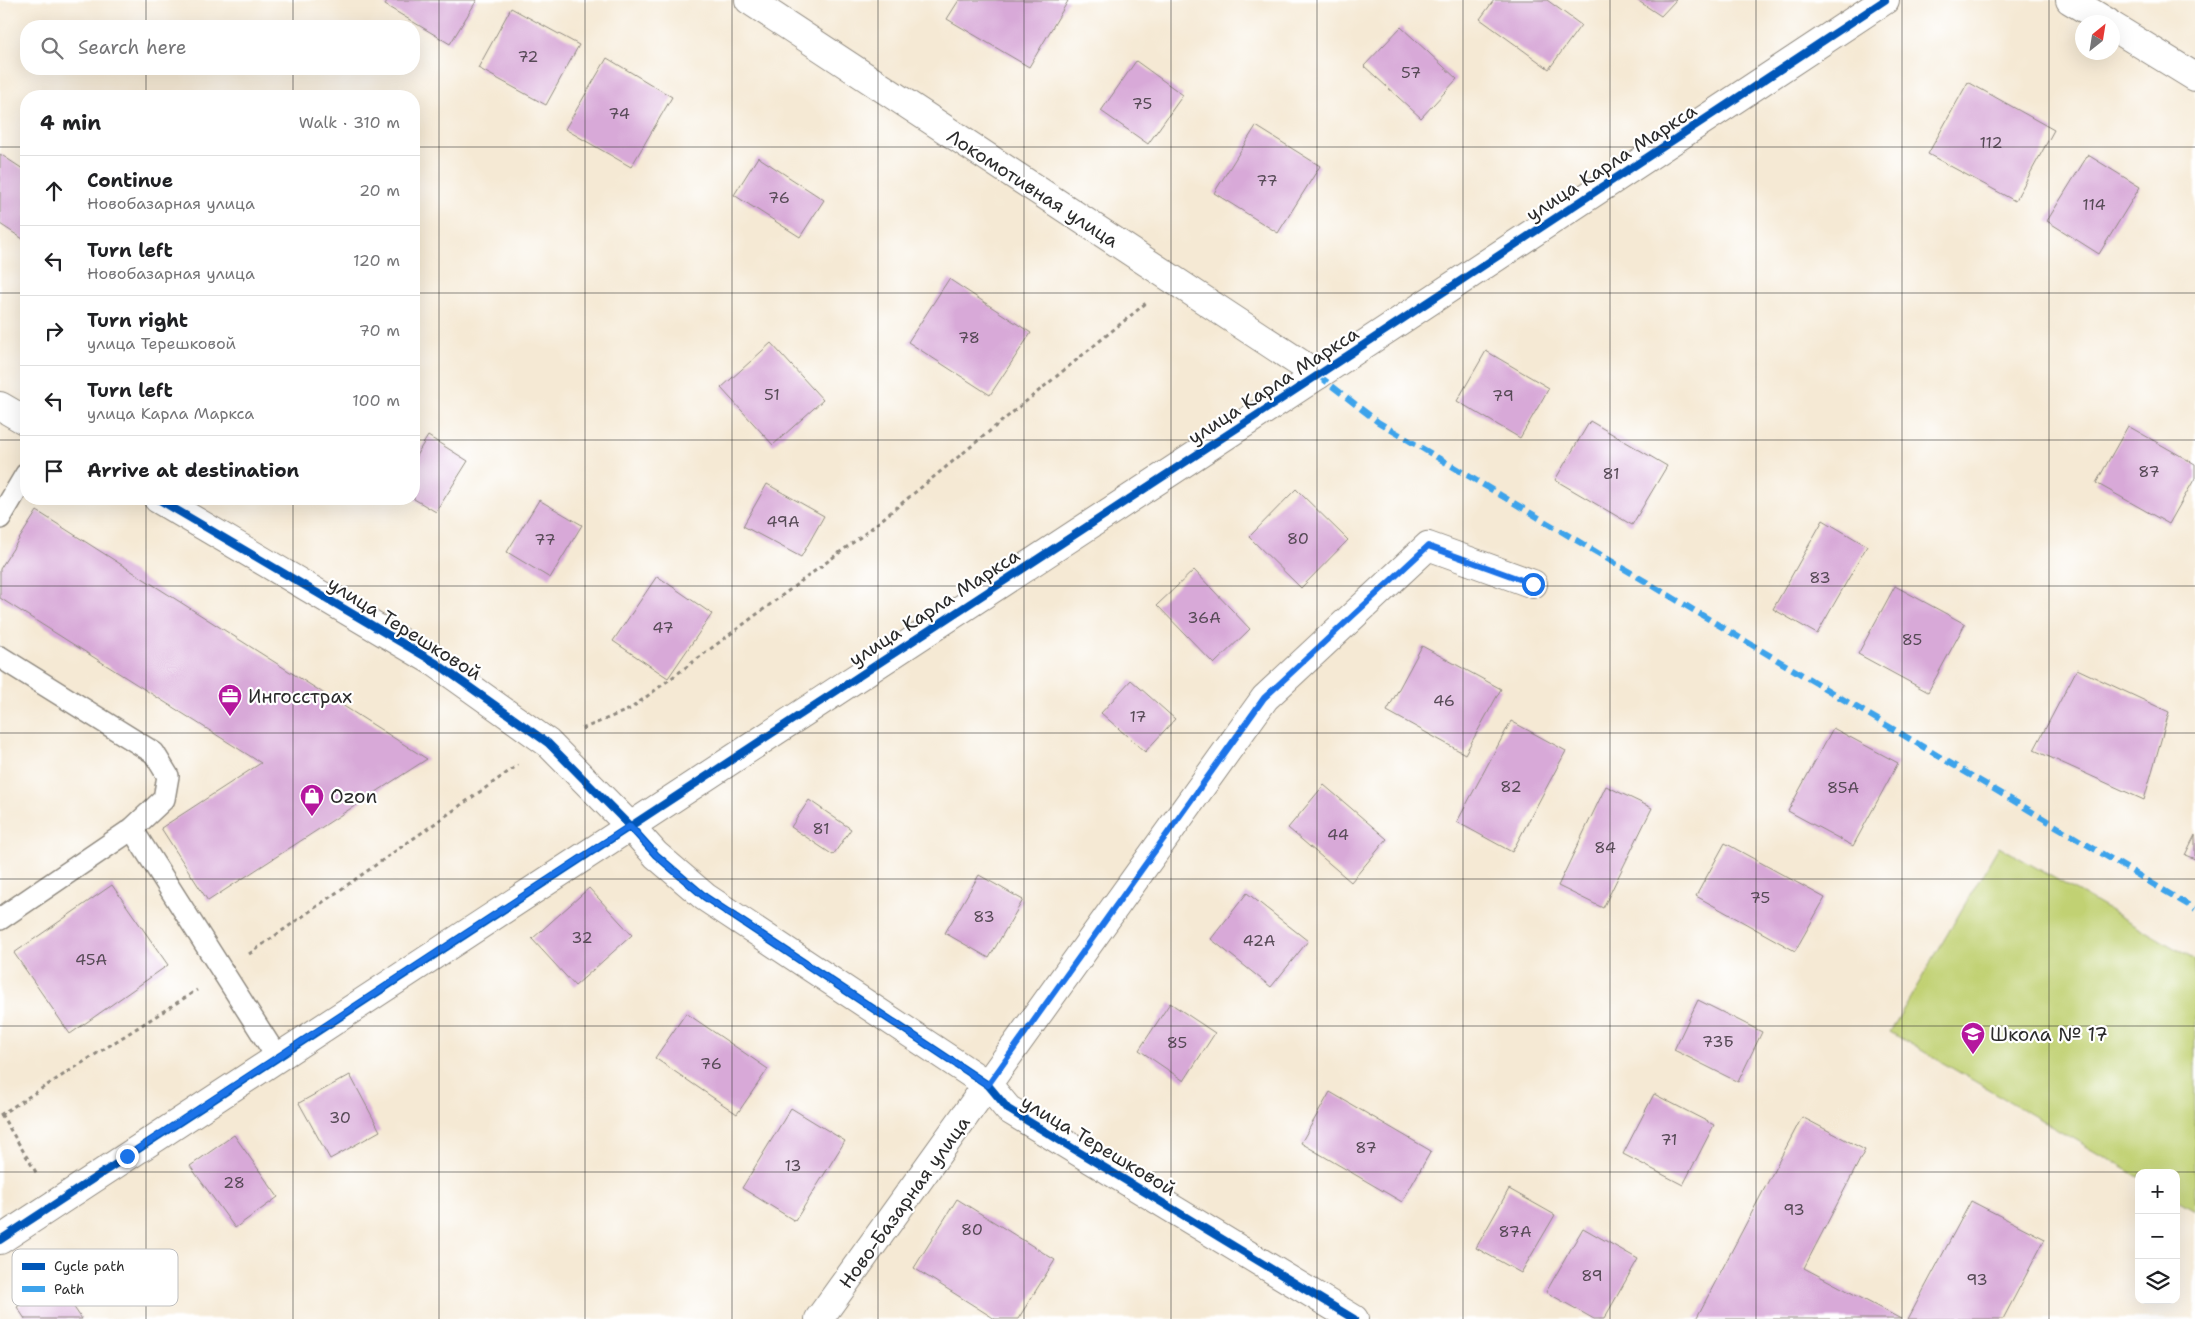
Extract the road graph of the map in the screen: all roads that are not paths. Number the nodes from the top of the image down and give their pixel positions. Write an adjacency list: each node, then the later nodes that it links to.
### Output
1 (749, 0): 7 (street, Локомотивная улица)
2 (1886, 0): 7 (street, улица Карла Маркса)
3 (2070, 0): 4 (street)
4 (2095, 15)
5 (2120, 31): 6 (street)
6 (2195, 77)
7 (1318, 375): 15 (street, улица Карла Маркса)
8 (0, 406): 9 (street)
9 (20, 418)
10 (20, 484): 12 (lane)
11 (168, 505): 15 (street, улица Терешковой)
12 (0, 518)
13 (1533, 584): 19 (street, Ново-Базарная улица)
14 (0, 657): 16 (lane)
15 (630, 826): 18 (street, улица Карла Маркса); 19 (street, улица Терешковой)
16 (132, 829): 17 (lane); 18 (lane)
17 (0, 919)
18 (277, 1057): 20 (street, улица Карла Маркса)
19 (988, 1085): 21 (street, Ново-Базарная улица); 22 (street, улица Терешковой)
20 (0, 1240)
21 (819, 1319)
22 (1354, 1319)

